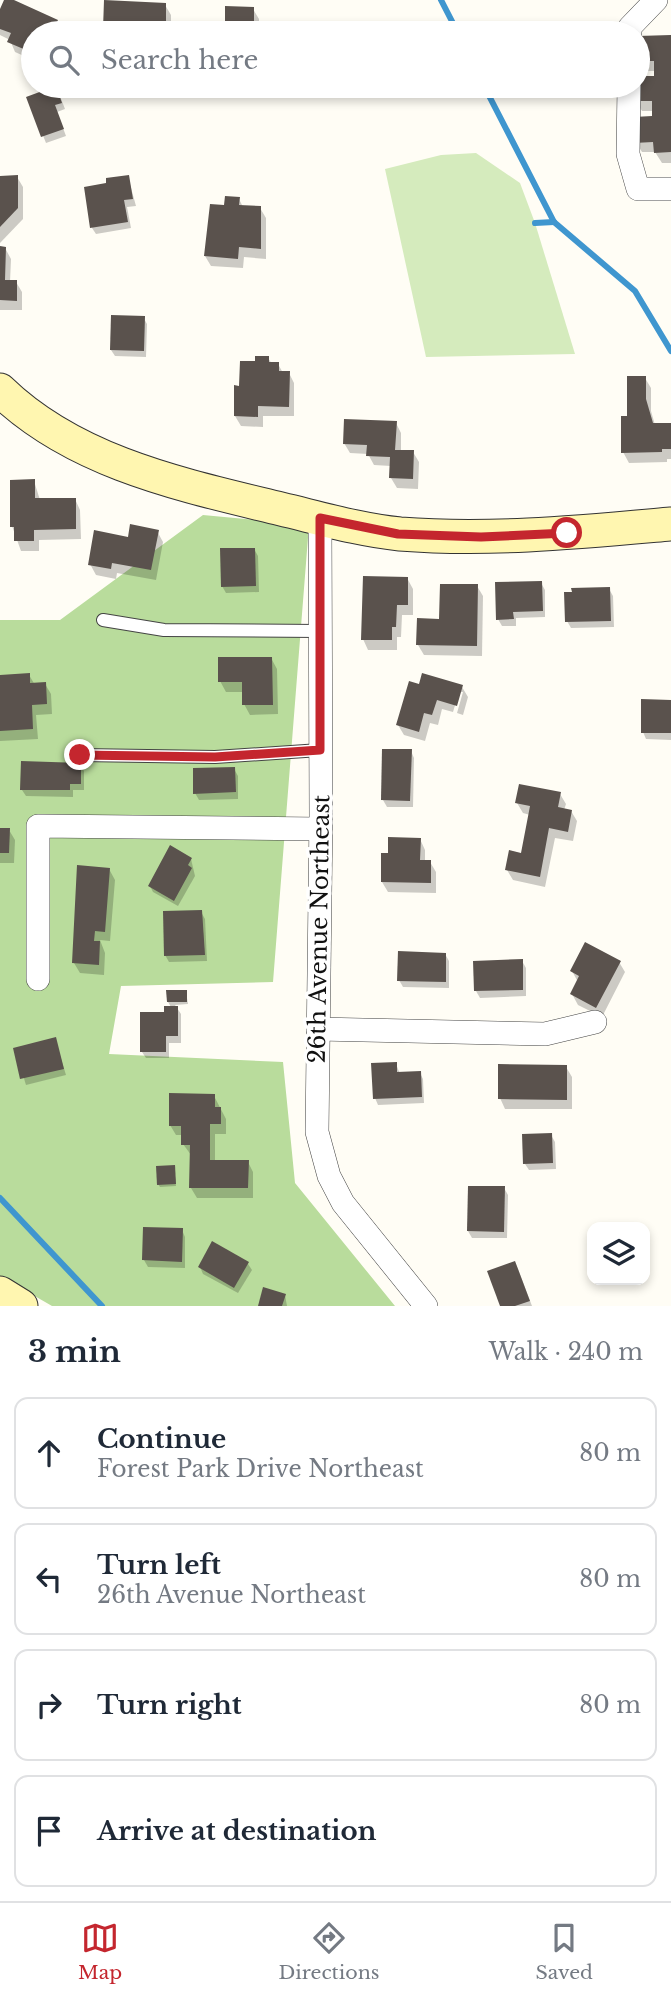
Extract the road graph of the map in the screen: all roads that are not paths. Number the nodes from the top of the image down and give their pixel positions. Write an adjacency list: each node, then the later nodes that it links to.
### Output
1 (656, 0): 2 (street)
2 (636, 21)
3 (629, 98): 4 (street)
4 (671, 190)
5 (0, 390): 6 (street)
6 (320, 518): 7 (street); 9 (street, 26th Avenue Northeast)
7 (671, 524)
8 (103, 620): 9 (lane)
9 (320, 631): 10 (street, 26th Avenue Northeast)
10 (320, 750): 11 (lane); 12 (street, 26th Avenue Northeast)
11 (80, 755)
12 (320, 829): 13 (street); 15 (street, 26th Avenue Northeast)
13 (38, 979)
14 (595, 1022): 15 (street)
15 (318, 1029): 18 (street, 26th Avenue Northeast)
16 (0, 1293): 17 (street)
17 (21, 1306)
18 (426, 1306)

